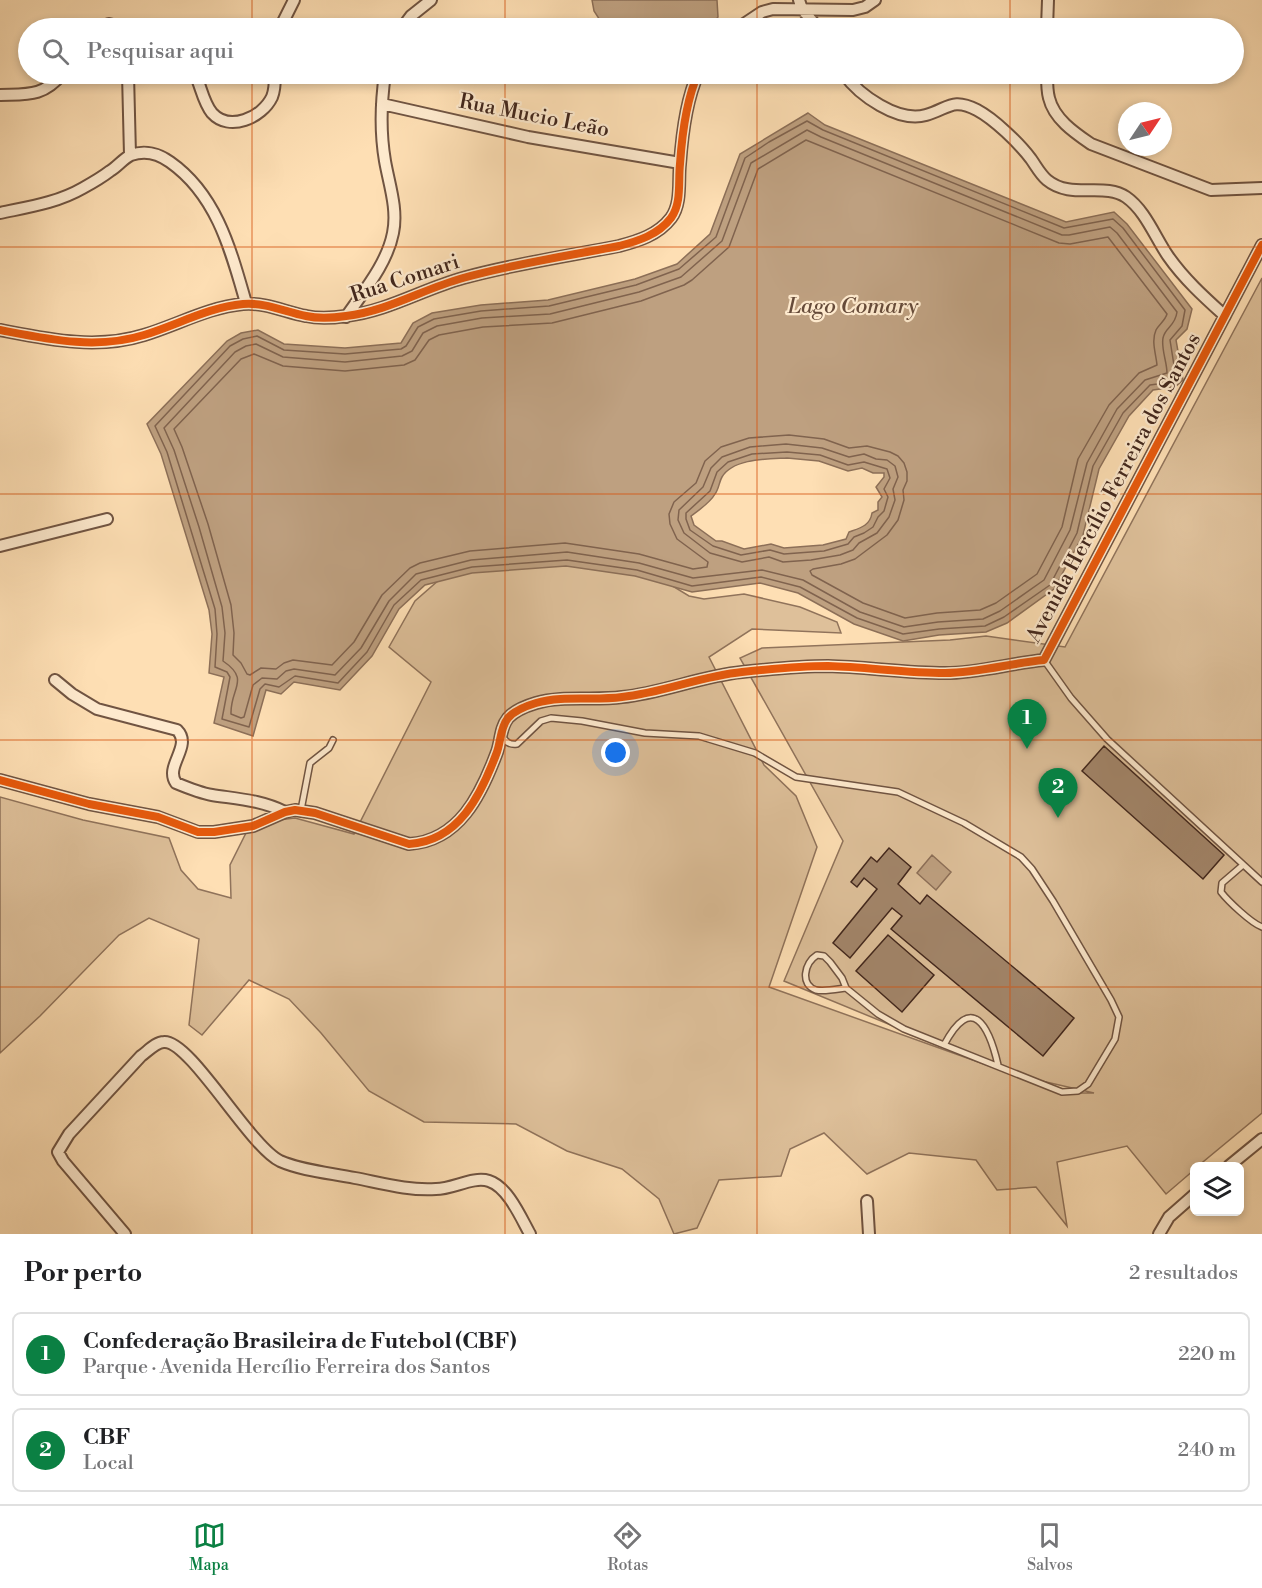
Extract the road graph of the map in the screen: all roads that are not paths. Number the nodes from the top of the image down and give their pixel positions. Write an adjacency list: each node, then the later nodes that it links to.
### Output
1 (294, 0): 8 (street)
2 (431, 0): 9 (street)
3 (767, 0): 7 (street)
4 (874, 0): 6 (street)
5 (1048, 0): 12 (street)
6 (801, 4): 7 (street); 11 (street)
7 (762, 12): 10 (street)
8 (285, 18)
9 (410, 18)
10 (753, 18)
11 (811, 18)
12 (1047, 18)
13 (51, 84): 21 (street)
14 (128, 84): 23 (street)
15 (199, 84): 16 (street)
16 (274, 84)
17 (384, 84): 22 (street)
18 (695, 84): 24 (street, Rua Comari)
19 (854, 84): 29 (street)
20 (1048, 84): 25 (street)
21 (0, 95)
22 (382, 104): 24 (street, Rua Mucio Leão); 30 (street)
23 (130, 155): 26 (street); 28 (street)
24 (680, 163): 30 (street, Rua Comari)
25 (1262, 188)
26 (0, 213)
27 (1262, 245): 29 (street, Avenida Hercílio Ferreira dos Santos)
28 (246, 303): 30 (street, Rua Comari); 31 (street, Rua Comari)
29 (1225, 316): 34 (street, Avenida Hercílio Ferreira dos Santos)
30 (346, 317)
31 (0, 330)
32 (107, 519): 33 (street)
33 (0, 546)
34 (1044, 660): 36 (street, Avenida Hercílio Ferreira dos Santos); 41 (lane)
35 (55, 680): 40 (street)
36 (501, 734): 39 (street, Avenida Hercílio Ferreira dos Santos); 46 (lane)
37 (333, 740): 39 (lane)
38 (0, 780): 40 (street, Avenida Hercílio Ferreira dos Santos)
39 (301, 810): 40 (street, Avenida Hercílio Ferreira dos Santos)
40 (285, 812)
41 (1244, 865): 42 (lane); 43 (lane)
42 (1262, 882)
43 (1262, 927)
44 (846, 988): 44 (lane); 45 (lane)
45 (944, 1045): 46 (lane); 46 (lane)
46 (998, 1065)
47 (1262, 1139): 48 (street)
48 (1235, 1162)
49 (1190, 1199): 54 (street)
50 (867, 1201): 53 (street)
51 (124, 1234): 52 (street)
52 (530, 1234)
53 (868, 1234)
54 (1159, 1234)

